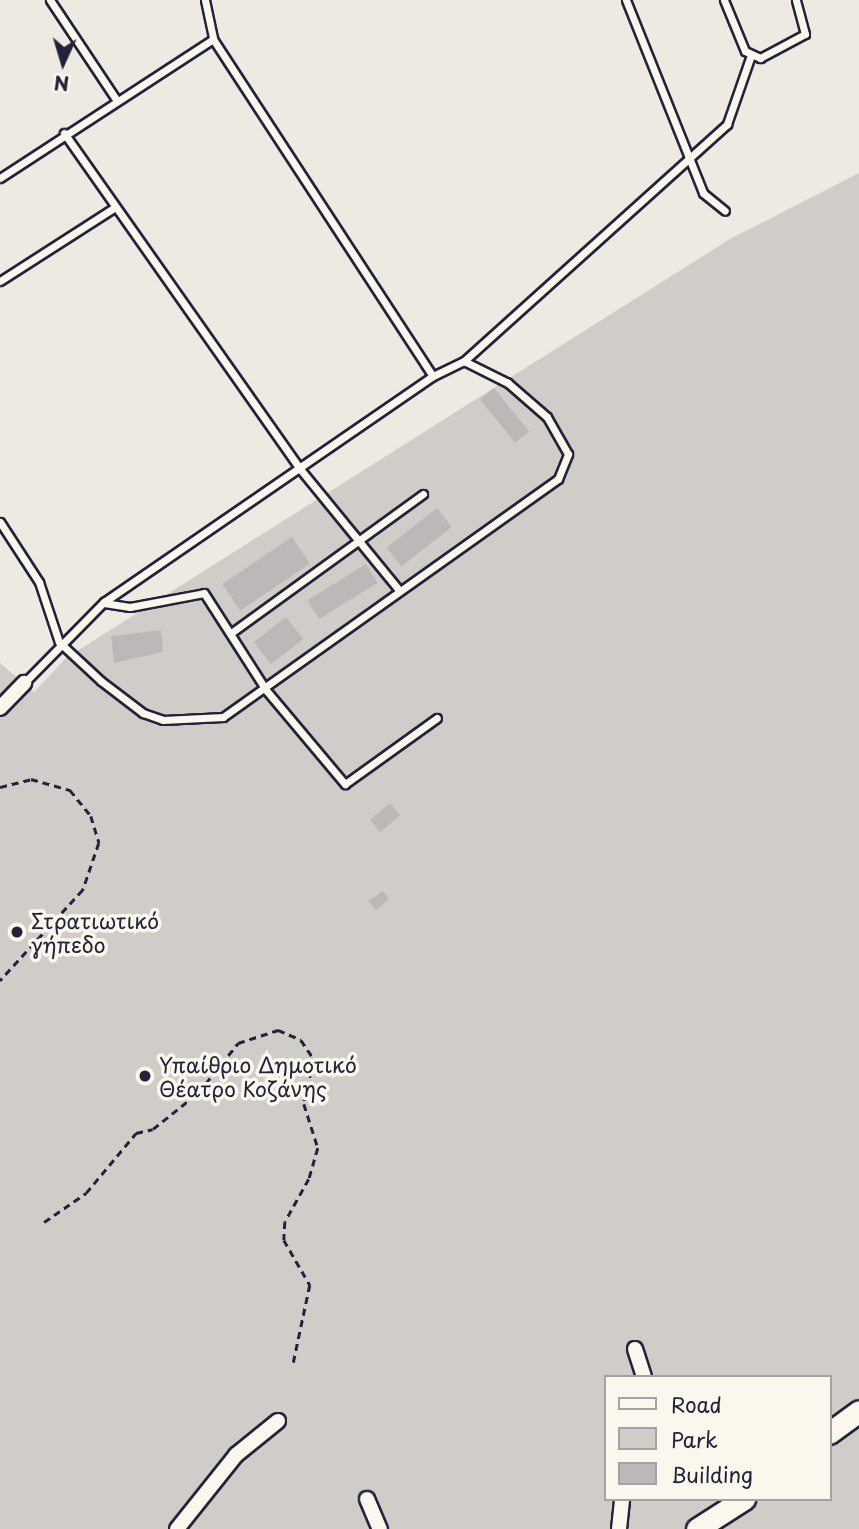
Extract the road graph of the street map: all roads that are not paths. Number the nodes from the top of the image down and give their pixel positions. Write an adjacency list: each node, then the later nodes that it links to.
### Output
1 (50, 0): 8 (lane)
2 (205, 0): 6 (lane)
3 (626, 0): 10 (lane)
4 (724, 0): 7 (lane)
5 (796, 0): 7 (lane)
6 (213, 39): 8 (lane); 16 (lane)
7 (751, 55): 10 (lane)
8 (115, 98): 9 (lane)
9 (64, 133): 11 (lane); 12 (lane)
10 (689, 156): 13 (lane); 15 (lane)
11 (0, 178)
12 (112, 209): 14 (lane); 17 (lane)
13 (725, 211)
14 (0, 281)
15 (464, 361): 16 (lane); 21 (lane)
16 (433, 376): 17 (lane)
17 (300, 469): 20 (lane); 22 (lane)
18 (423, 494): 20 (lane)
19 (0, 522): 24 (lane)
20 (356, 539): 21 (lane); 23 (lane)
21 (399, 590): 26 (lane)
22 (104, 603): 23 (lane); 24 (lane)
23 (231, 633): 26 (lane)
24 (59, 642): 25 (lane); 26 (lane)
25 (24, 683): 27 (street)
26 (266, 690): 28 (lane)
27 (0, 708)
28 (438, 718)
29 (635, 1349): 30 (street)
30 (643, 1375)
31 (859, 1411): 33 (street)
32 (278, 1421): 37 (street)
33 (831, 1432)
34 (367, 1499): 38 (street)
35 (622, 1501): 39 (street)
36 (741, 1501): 40 (street)
37 (177, 1529)
38 (380, 1529)
39 (619, 1529)
40 (697, 1529)

